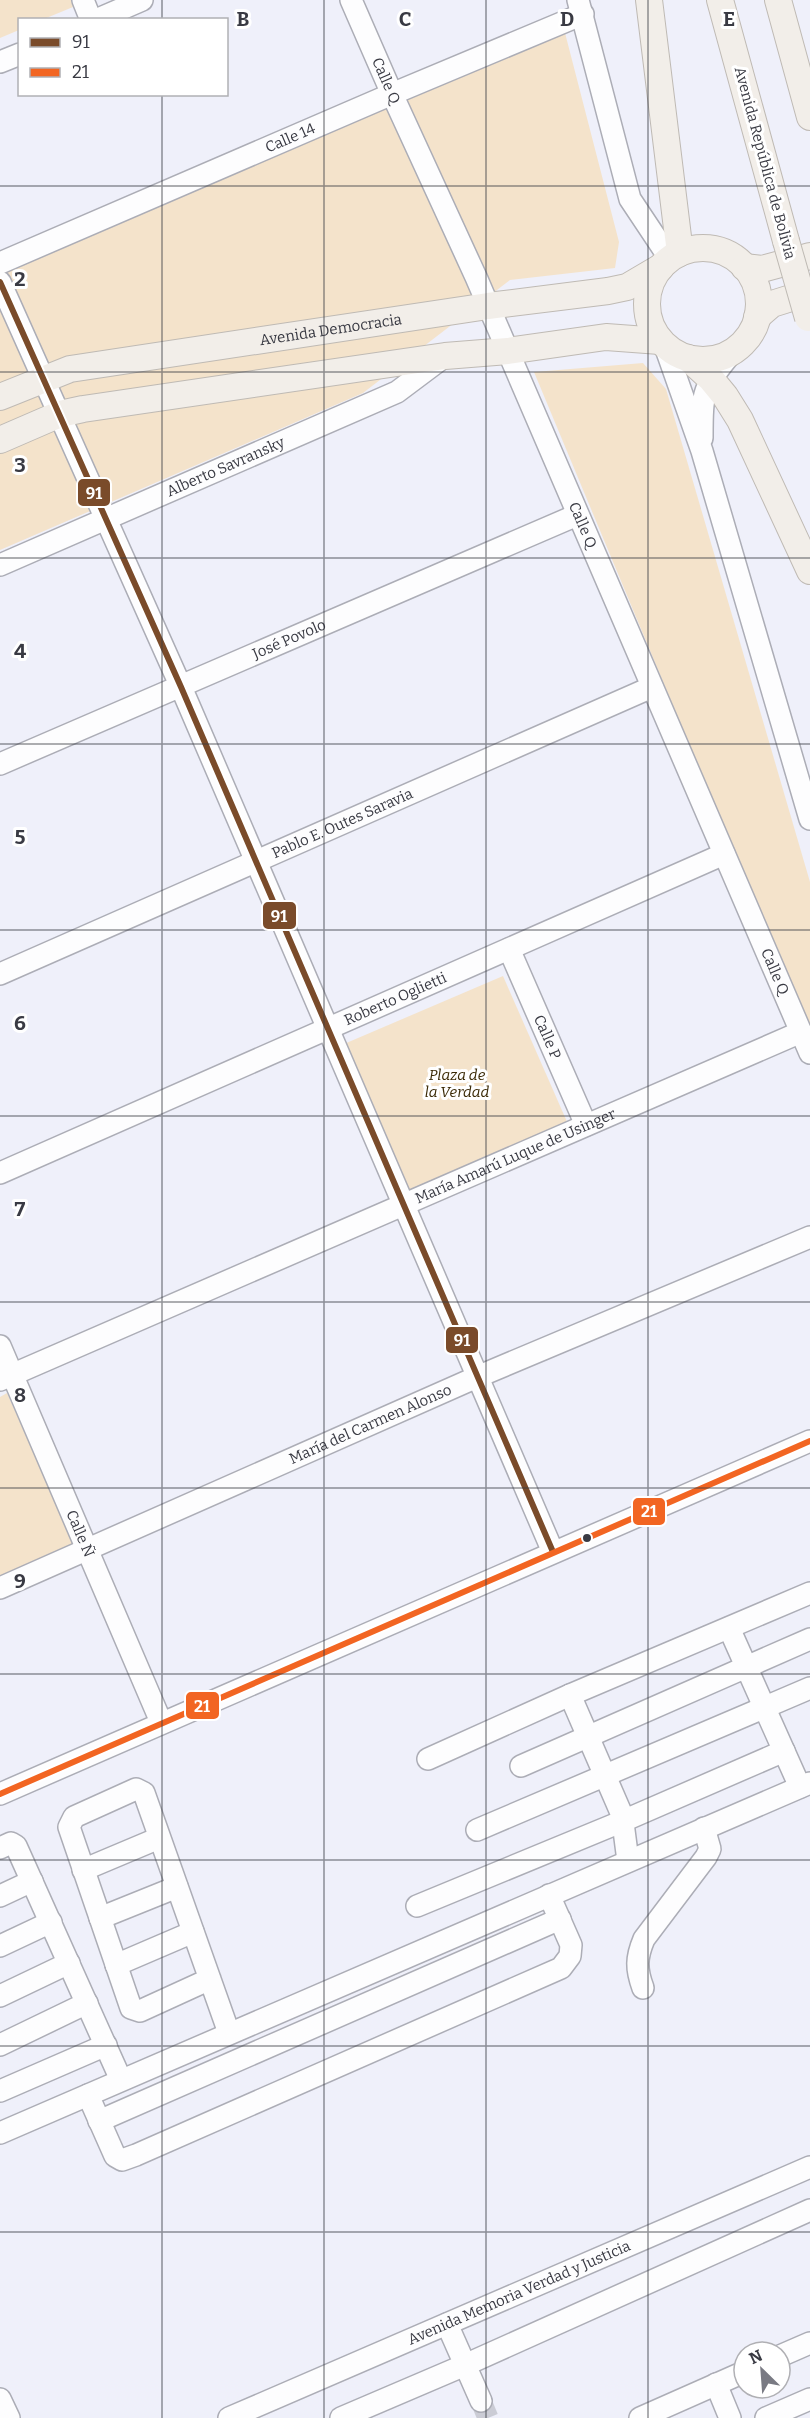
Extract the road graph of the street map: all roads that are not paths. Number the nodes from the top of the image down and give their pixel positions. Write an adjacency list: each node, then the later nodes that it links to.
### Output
1 (83, 0): 8 (street)
2 (142, 0): 9 (street)
3 (351, 0): 12 (street, Calle Q)
4 (650, 0): 15 (main road)
5 (720, 0): 22 (main road, Avenida República de Bolivia, bridge)
6 (778, 0): 13 (main road)
7 (580, 7): 12 (street, Calle 14); 15 (street)
8 (90, 18)
9 (101, 18)
10 (18, 55): 11 (street)
11 (0, 62)
12 (392, 94): 16 (street, Calle 14); 20 (street, Calle Q)
13 (810, 117)
14 (810, 256): 17 (main road)
15 (670, 260): 17 (main road); 20 (main road, Avenida Democracia); 23 (main road)
16 (0, 263)
17 (744, 267): 21 (main road)
18 (0, 282): 28 (street)
19 (810, 292): 21 (main road)
20 (488, 306): 24 (street, Calle Q); 28 (main road, Avenida Democracia)
21 (757, 318): 25 (main road)
22 (809, 322)
23 (662, 344): 24 (main road); 27 (main road); 33 (street)
24 (508, 351): 26 (main road); 34 (street, Calle Q)
25 (733, 351): 27 (main road); 29 (street)
26 (445, 356): 31 (main road); 35 (street, Alberto Savransky)
27 (688, 358): 29 (main road)
28 (44, 378): 30 (main road, Avenida Democracia); 31 (street)
29 (711, 379): 33 (street); 37 (main road)
30 (0, 397)
31 (60, 414): 32 (main road); 35 (street)
32 (0, 440)
33 (702, 451): 41 (street)
34 (577, 515): 38 (street, José Povolo); 39 (street, Calle Q)
35 (107, 519): 36 (street, Alberto Savransky); 38 (street)
36 (0, 565)
37 (810, 571)
38 (181, 687): 40 (street, José Povolo); 43 (street)
39 (652, 687): 42 (street, Calle Q); 43 (street, Pablo E. Outes Saravia)
40 (0, 764)
41 (810, 819)
42 (724, 854): 44 (street, Roberto Oglietti); 47 (street, Calle Q)
43 (257, 862): 45 (street, Pablo E. Outes Saravia); 46 (street)
44 (509, 949): 46 (street, Roberto Oglietti); 49 (street, Calle P)
45 (0, 974)
46 (329, 1028): 50 (street, Roberto Oglietti); 51 (street)
47 (801, 1032): 48 (street, Calle Q); 49 (street, María Amarú Luque de Usinger)
48 (810, 1053)
49 (586, 1125): 51 (street, María Amarú Luque de Usinger)
50 (0, 1173)
51 (403, 1204): 54 (street); 55 (street, María Amarú Luque de Usinger)
52 (810, 1237): 54 (street, María del Carmen Alonso)
53 (0, 1346): 55 (street, Calle Ñ)
54 (477, 1377): 57 (street, María del Carmen Alonso); 58 (street)
55 (6, 1378): 57 (street, Calle Ñ)
56 (810, 1441): 58 (street)
57 (86, 1548): 59 (street, María del Carmen Alonso); 67 (street, Calle Ñ)
58 (553, 1552): 67 (street)
59 (0, 1588)
60 (810, 1593): 61 (street)
61 (729, 1628): 63 (street); 65 (street)
62 (810, 1640): 63 (street)
63 (746, 1668): 66 (street); 68 (street)
64 (810, 1688): 66 (street)
65 (570, 1695): 68 (street); 70 (street)
66 (764, 1707): 69 (street); 72 (street)
67 (161, 1722): 74 (street)
68 (588, 1737): 71 (street); 72 (street)
69 (784, 1751): 73 (street); 75 (street)
70 (428, 1759)
71 (521, 1766)
72 (605, 1775): 75 (street); 77 (street)
73 (805, 1785): 76 (street)
74 (0, 1794)
75 (623, 1821): 80 (street); 86 (street)
76 (704, 1827): 80 (street); 95 (street)
77 (477, 1830)
78 (159, 1838): 81 (street); 81 (street); 83 (street)
79 (0, 1848): 82 (street)
80 (628, 1861): 84 (street)
81 (83, 1870): 87 (street)
82 (32, 1881): 85 (street); 89 (street)
83 (177, 1887): 87 (street); 90 (street)
84 (549, 1895): 88 (street); 98 (street)
85 (0, 1896)
86 (417, 1906)
87 (100, 1918): 93 (street)
88 (560, 1919): 104 (street); 104 (street)
89 (51, 1922): 91 (street); 92 (street)
90 (193, 1932): 93 (street); 94 (street)
91 (0, 1946)
92 (69, 1963): 96 (street); 97 (street)
93 (116, 1965): 94 (street)
94 (210, 1979): 98 (street)
95 (643, 1988)
96 (0, 1996)
97 (87, 2003): 99 (street); 100 (street)
98 (229, 2033): 101 (street)
99 (0, 2045)
100 (106, 2045): 101 (street); 102 (street)
101 (121, 2080): 103 (street)
102 (0, 2092): 105 (street)
103 (88, 2095): 104 (street); 105 (street)
104 (99, 2121)
105 (8, 2129)
106 (810, 2167): 108 (street, Avenida Memoria Verdad y Justicia)
107 (810, 2210): 111 (street)
108 (447, 2324): 111 (street); 118 (street, Avenida Memoria Verdad y Justicia)
109 (810, 2343): 110 (street)
110 (792, 2351)
111 (465, 2365): 116 (street); 119 (street)
112 (732, 2378): 113 (street)
113 (716, 2385): 120 (street); 121 (street)
114 (0, 2399): 117 (street)
115 (810, 2399): 122 (street)
116 (481, 2401)
117 (9, 2418)
118 (229, 2418)
119 (340, 2418)
120 (640, 2418)
121 (730, 2418)
122 (766, 2418)

